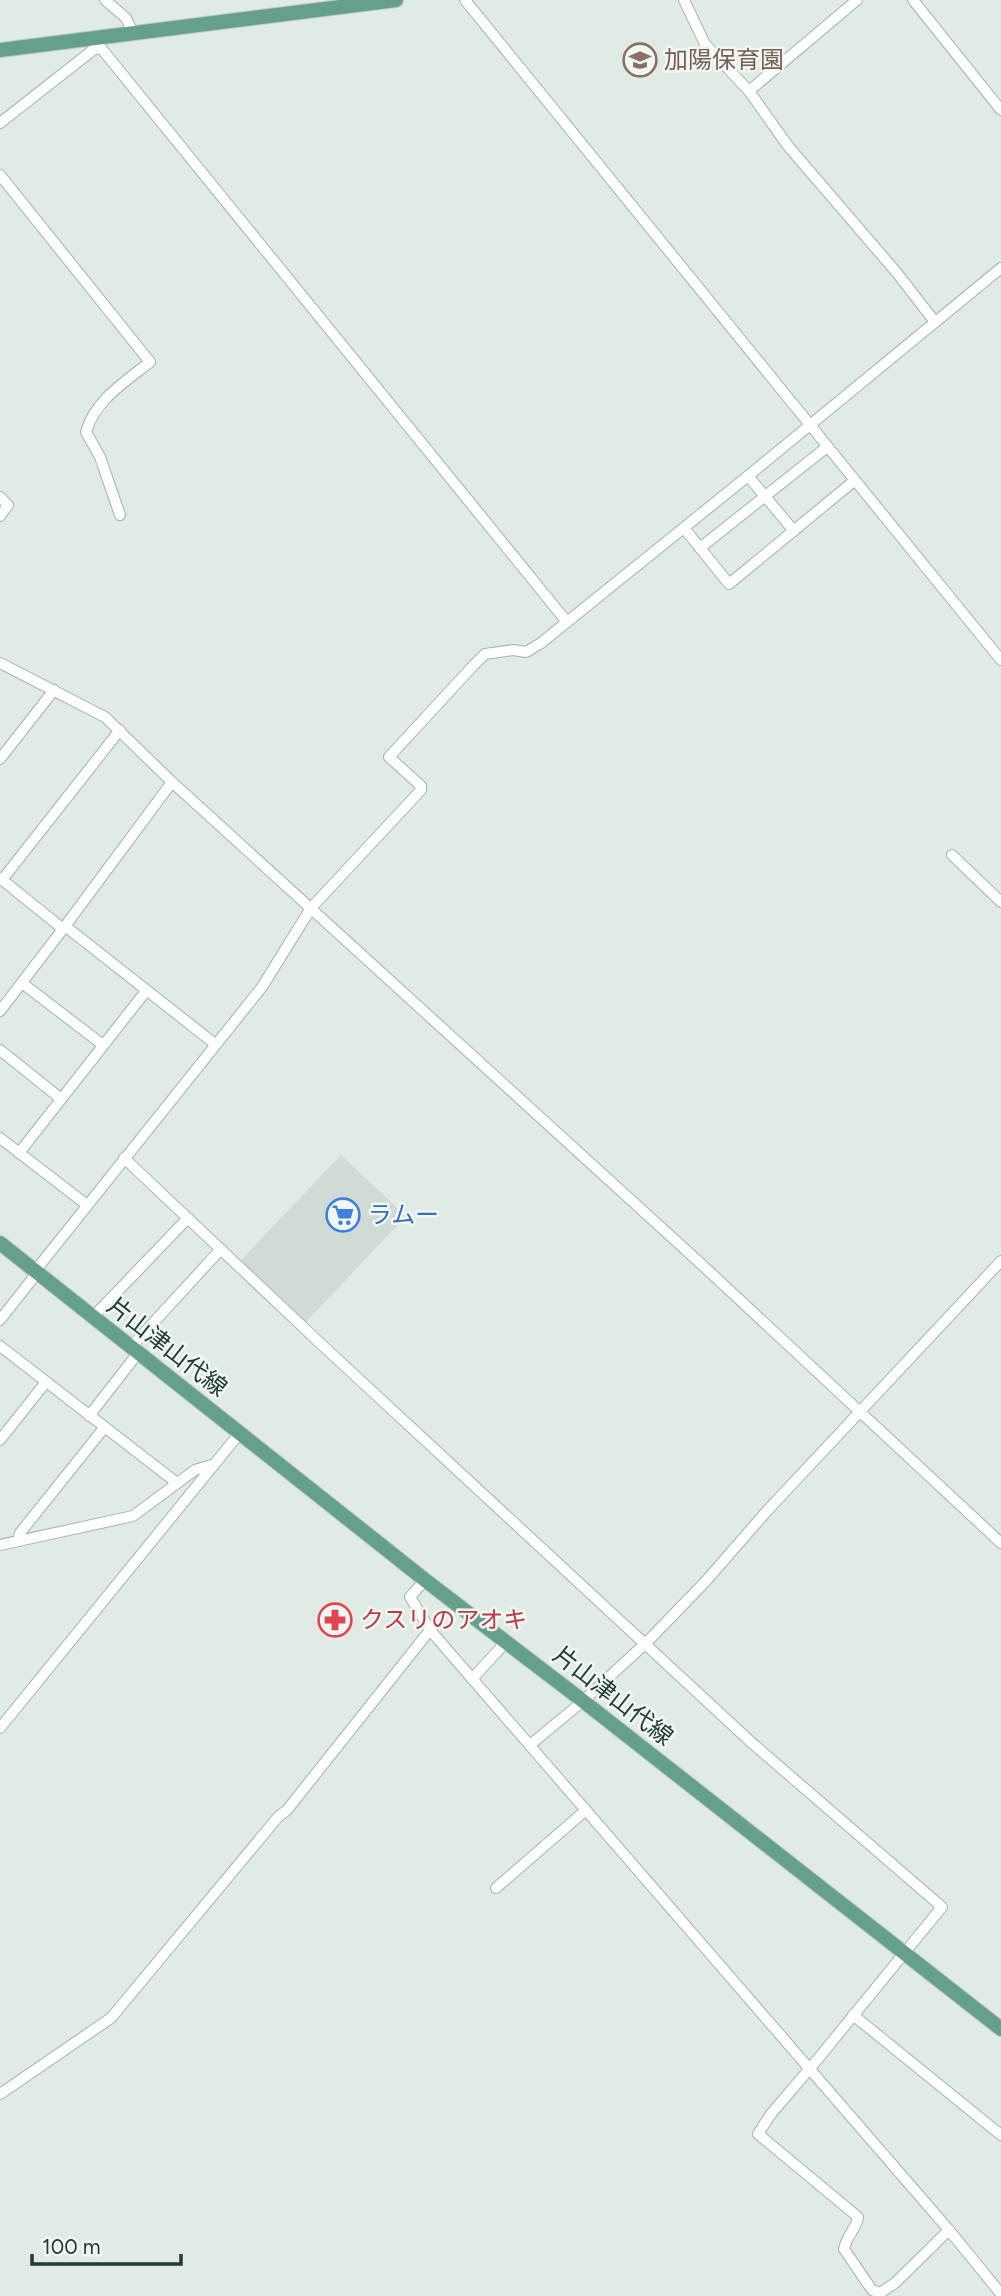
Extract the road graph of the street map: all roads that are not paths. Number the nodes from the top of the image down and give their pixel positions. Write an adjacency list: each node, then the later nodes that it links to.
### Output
1 (105, 0): 8 (street)
2 (396, 0): 7 (main road)
3 (465, 0): 17 (street)
4 (684, 0): 11 (street)
5 (858, 0): 11 (street)
6 (913, 0): 12 (street)
7 (312, 5): 8 (main road)
8 (133, 33): 9 (main road)
9 (100, 42): 10 (main road); 13 (street); 28 (street)
10 (0, 50)
11 (749, 91): 16 (street)
12 (1001, 110)
13 (0, 123)
14 (0, 176): 23 (street)
15 (1001, 268): 16 (street)
16 (935, 322): 17 (street)
17 (809, 425): 18 (street); 19 (street)
18 (827, 447): 20 (street); 21 (street)
19 (748, 476): 21 (street); 25 (street)
20 (855, 481): 26 (street); 29 (street)
21 (765, 495): 26 (street); 27 (street)
22 (0, 498): 24 (street)
23 (120, 515)
24 (0, 516)
25 (684, 528): 27 (street); 28 (street)
26 (794, 531): 27 (street)
27 (700, 548)
28 (567, 622): 38 (street)
29 (1001, 660)
30 (0, 663): 31 (street)
31 (54, 690): 32 (street); 33 (street)
32 (120, 730): 34 (street); 36 (street)
33 (0, 760)
34 (172, 782): 38 (street); 39 (street)
35 (952, 855): 37 (street)
36 (1, 879): 39 (street)
37 (1001, 902)
38 (311, 908): 43 (street); 61 (street)
39 (64, 928): 40 (street); 41 (street)
40 (22, 983): 42 (street); 44 (street)
41 (146, 991): 43 (street); 44 (street)
42 (0, 1011)
43 (215, 1044): 49 (street)
44 (103, 1045): 46 (street)
45 (0, 1050): 46 (street)
46 (61, 1098): 48 (street)
47 (0, 1138): 48 (street)
48 (19, 1153): 50 (street)
49 (124, 1158): 50 (street); 51 (street)
50 (86, 1206): 55 (street)
51 (188, 1218): 53 (street); 56 (street)
52 (0, 1243): 55 (main road, 片山津山代線)
53 (221, 1249): 59 (street); 76 (street)
54 (1001, 1261): 61 (street)
55 (36, 1272): 56 (main road, 片山津山代線); 57 (street)
56 (93, 1317): 59 (main road, 片山津山代線)
57 (0, 1320)
58 (0, 1346): 60 (street)
59 (134, 1350): 62 (street); 64 (main road, 片山津山代線)
60 (46, 1382): 62 (street); 65 (street)
61 (859, 1413): 71 (street); 76 (street)
62 (89, 1416): 63 (street)
63 (104, 1428): 67 (street); 70 (street)
64 (239, 1434): 66 (street); 73 (main road, 片山津山代線)
65 (0, 1440)
66 (215, 1464): 67 (street); 69 (street)
67 (177, 1483): 68 (street)
68 (155, 1502): 69 (street); 70 (street)
69 (171, 1520): 79 (street)
70 (18, 1541): 72 (street)
71 (1001, 1543)
72 (0, 1545)
73 (425, 1580): 74 (street); 75 (main road, 片山津山代線)
74 (430, 1630): 77 (street); 87 (street)
75 (506, 1642): 77 (street); 78 (main road, 片山津山代線)
76 (646, 1643): 78 (street); 83 (street)
77 (472, 1679): 80 (street)
78 (583, 1701): 80 (street); 83 (main road, 片山津山代線)
79 (0, 1728)
80 (530, 1745): 81 (street)
81 (586, 1810): 82 (street); 86 (street)
82 (496, 1888)
83 (902, 1954): 84 (street); 85 (main road, 片山津山代線)
84 (853, 2015): 86 (street); 88 (street)
85 (1001, 2029)
86 (809, 2069): 89 (street); 90 (street)
87 (0, 2094)
88 (1001, 2135)
89 (949, 2230): 90 (street); 91 (street)
90 (869, 2293)
91 (1001, 2294)

